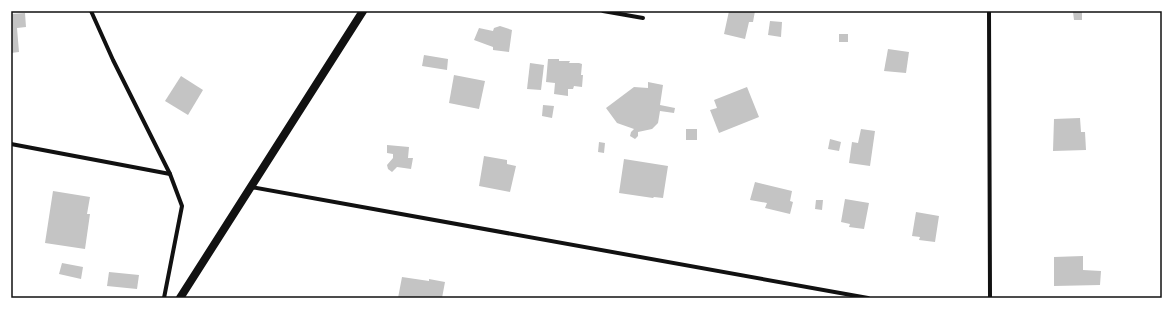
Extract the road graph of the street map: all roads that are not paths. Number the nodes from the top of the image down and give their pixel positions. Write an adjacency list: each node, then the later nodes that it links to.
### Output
1 (91, 11): 7 (street)
2 (363, 11): 8 (main road)
3 (603, 11): 5 (street)
4 (989, 11): 12 (street)
5 (643, 18)
6 (11, 144): 7 (street)
7 (170, 174): 9 (street)
8 (251, 187): 10 (main road); 11 (street)
9 (164, 298)
10 (180, 298)
11 (868, 298)
12 (990, 298)

